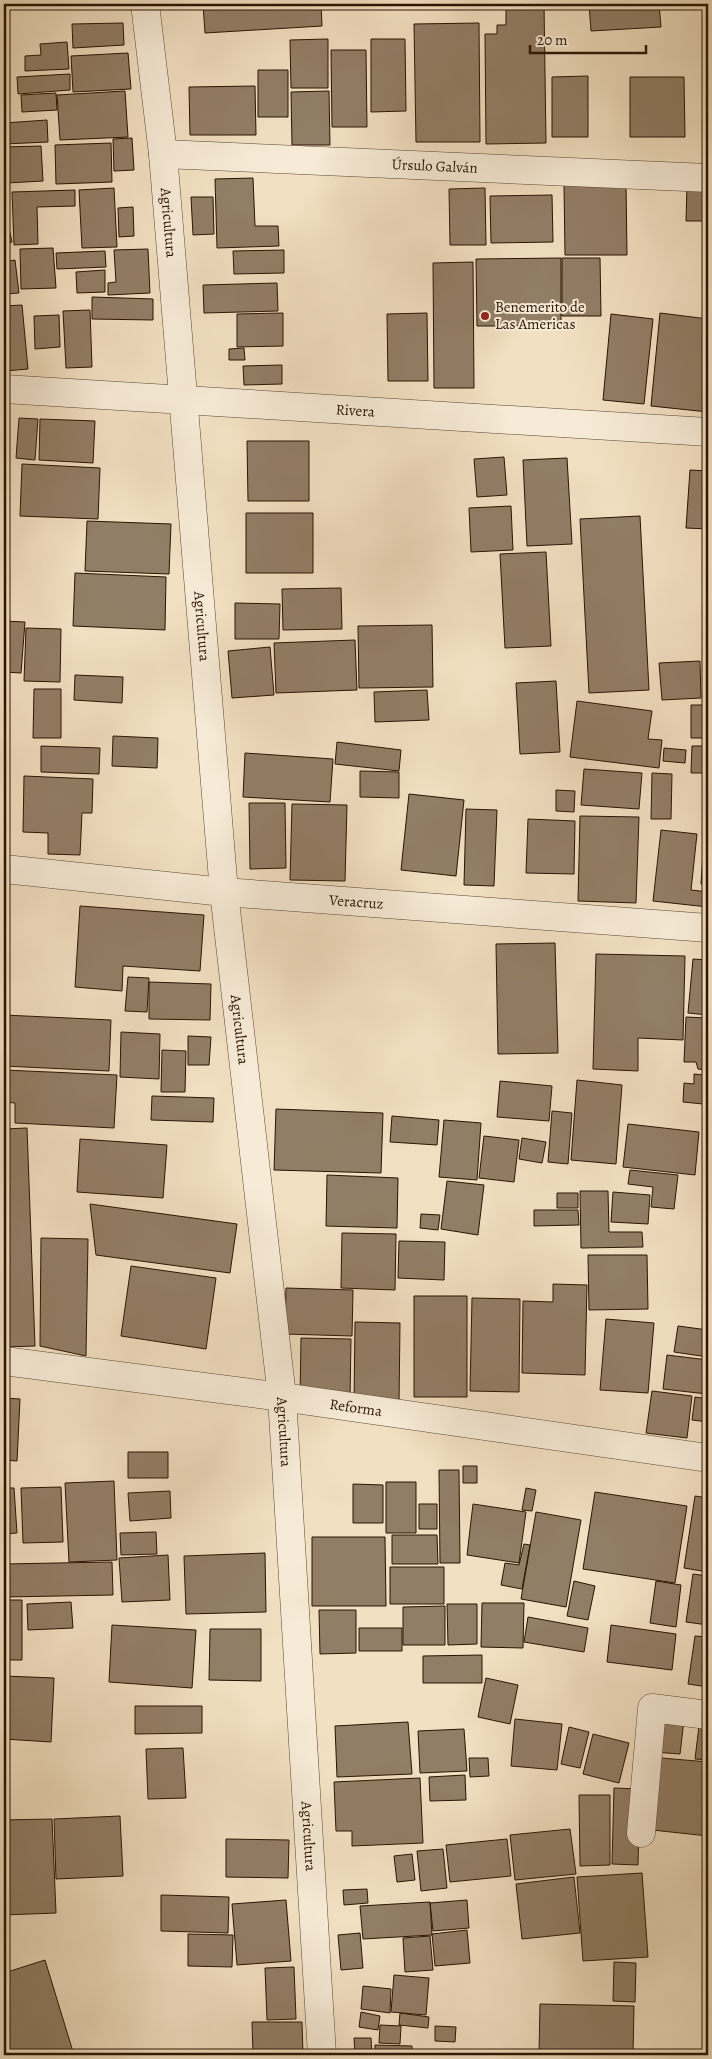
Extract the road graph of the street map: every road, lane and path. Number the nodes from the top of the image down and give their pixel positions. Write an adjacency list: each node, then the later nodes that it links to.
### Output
1 (145, 4): 2 (street, Agricultura)
2 (163, 154): 3 (street, Úrsulo Galván); 5 (street, Agricultura)
3 (708, 178)
4 (4, 389): 5 (street, Rivera)
5 (185, 401): 6 (street, Rivera); 8 (street, Agricultura)
6 (708, 432)
7 (4, 868): 8 (street, Veracruz)
8 (224, 892): 9 (street, Veracruz); 11 (street, Agricultura)
9 (708, 928)
10 (4, 1361): 11 (street, Reforma)
11 (282, 1397): 12 (street, Reforma); 15 (street, Agricultura)
12 (708, 1458)
13 (708, 1715): 14 (street)
14 (641, 1833)
15 (322, 2055)

